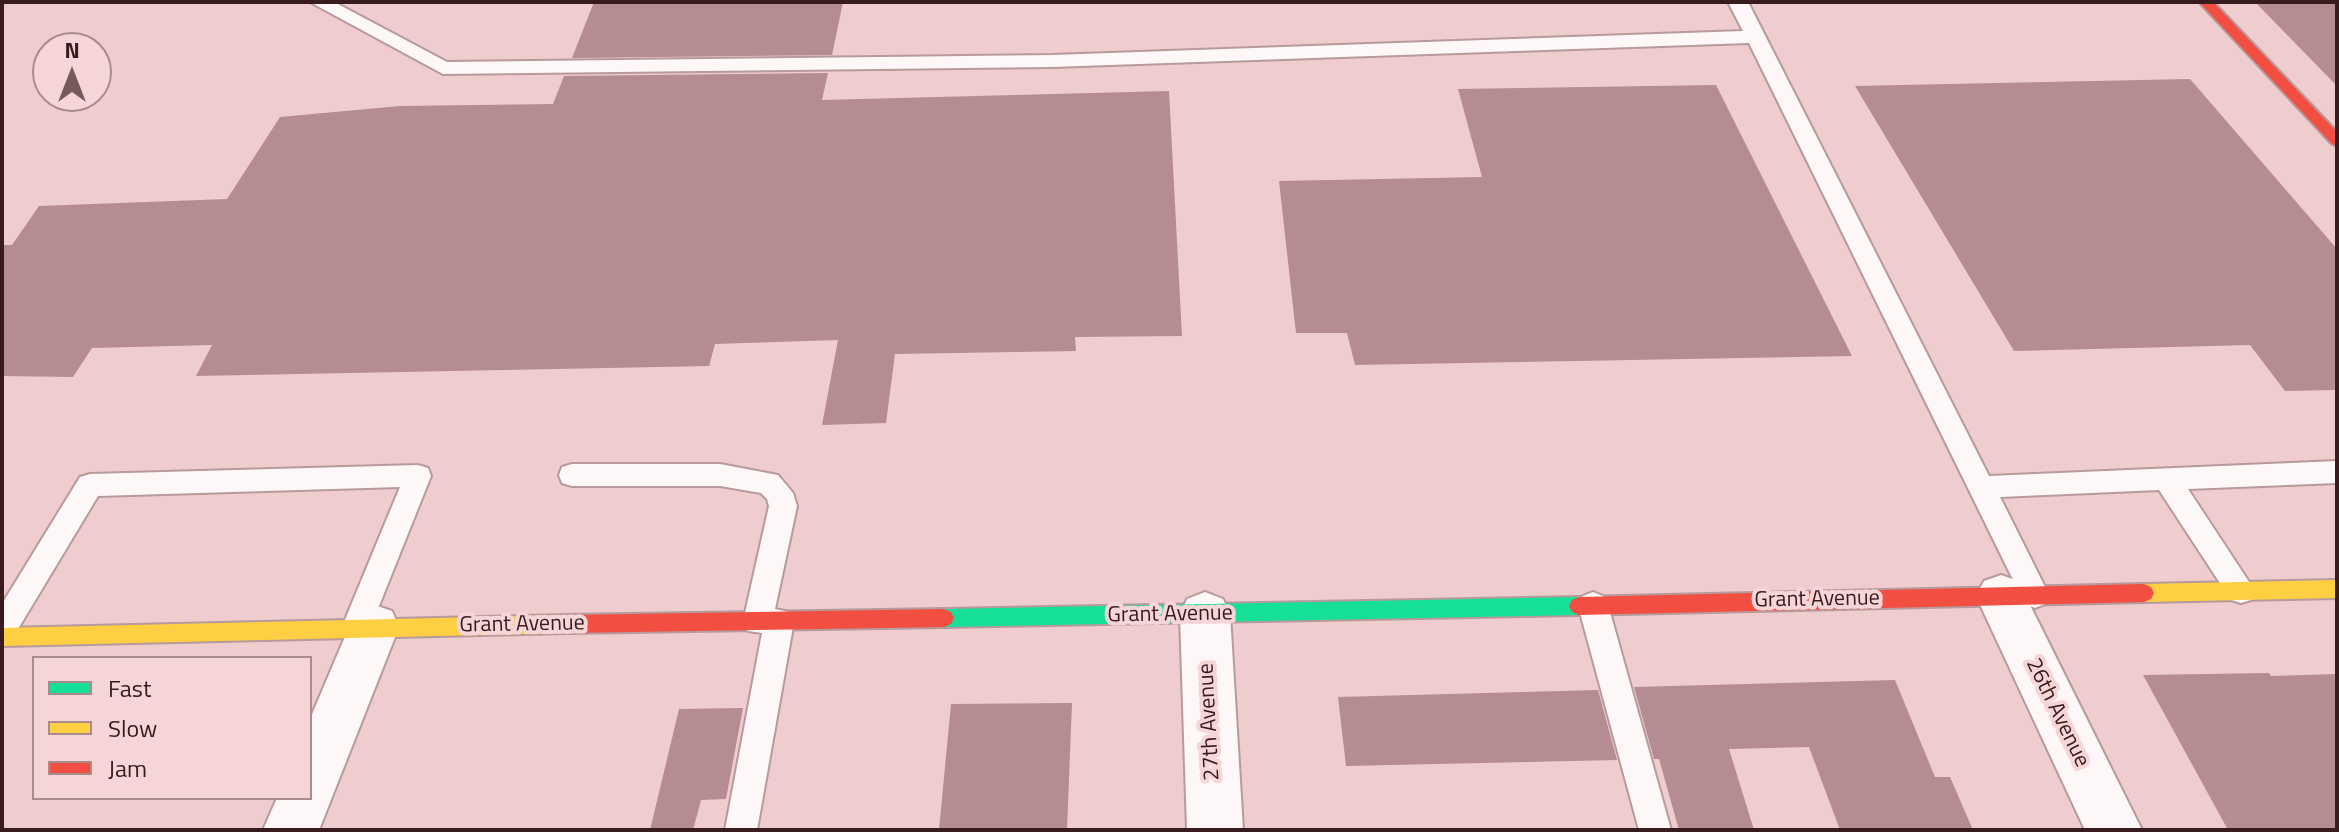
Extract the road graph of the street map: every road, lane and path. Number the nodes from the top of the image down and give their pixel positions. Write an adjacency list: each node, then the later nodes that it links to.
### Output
1 (320, 2): 4 (lane)
2 (1738, 2): 4 (lane)
3 (2206, 2): 5 (street)
4 (1755, 37): 9 (lane)
5 (2337, 141)
6 (2337, 472): 8 (lane)
7 (572, 475): 15 (lane)
8 (2166, 479): 9 (lane); 11 (lane)
9 (1981, 487): 12 (lane)
10 (2337, 589): 11 (street, Grant Avenue)
11 (2241, 591): 12 (street, Grant Avenue)
12 (2018, 595): 13 (street, Grant Avenue); 25 (street, 26th Avenue)
13 (1593, 605): 14 (street, Grant Avenue); 24 (lane)
14 (1205, 614): 15 (street, Grant Avenue); 23 (street, 27th Avenue)
15 (768, 621): 16 (street, Grant Avenue); 22 (lane)
16 (365, 627): 17 (lane); 18 (street, Grant Avenue); 19 (street)
17 (2, 630)
18 (2, 637)
19 (312, 777)
20 (303, 800): 21 (street)
21 (291, 830)
22 (741, 830)
23 (1215, 830)
24 (1655, 830)
25 (2114, 830)

